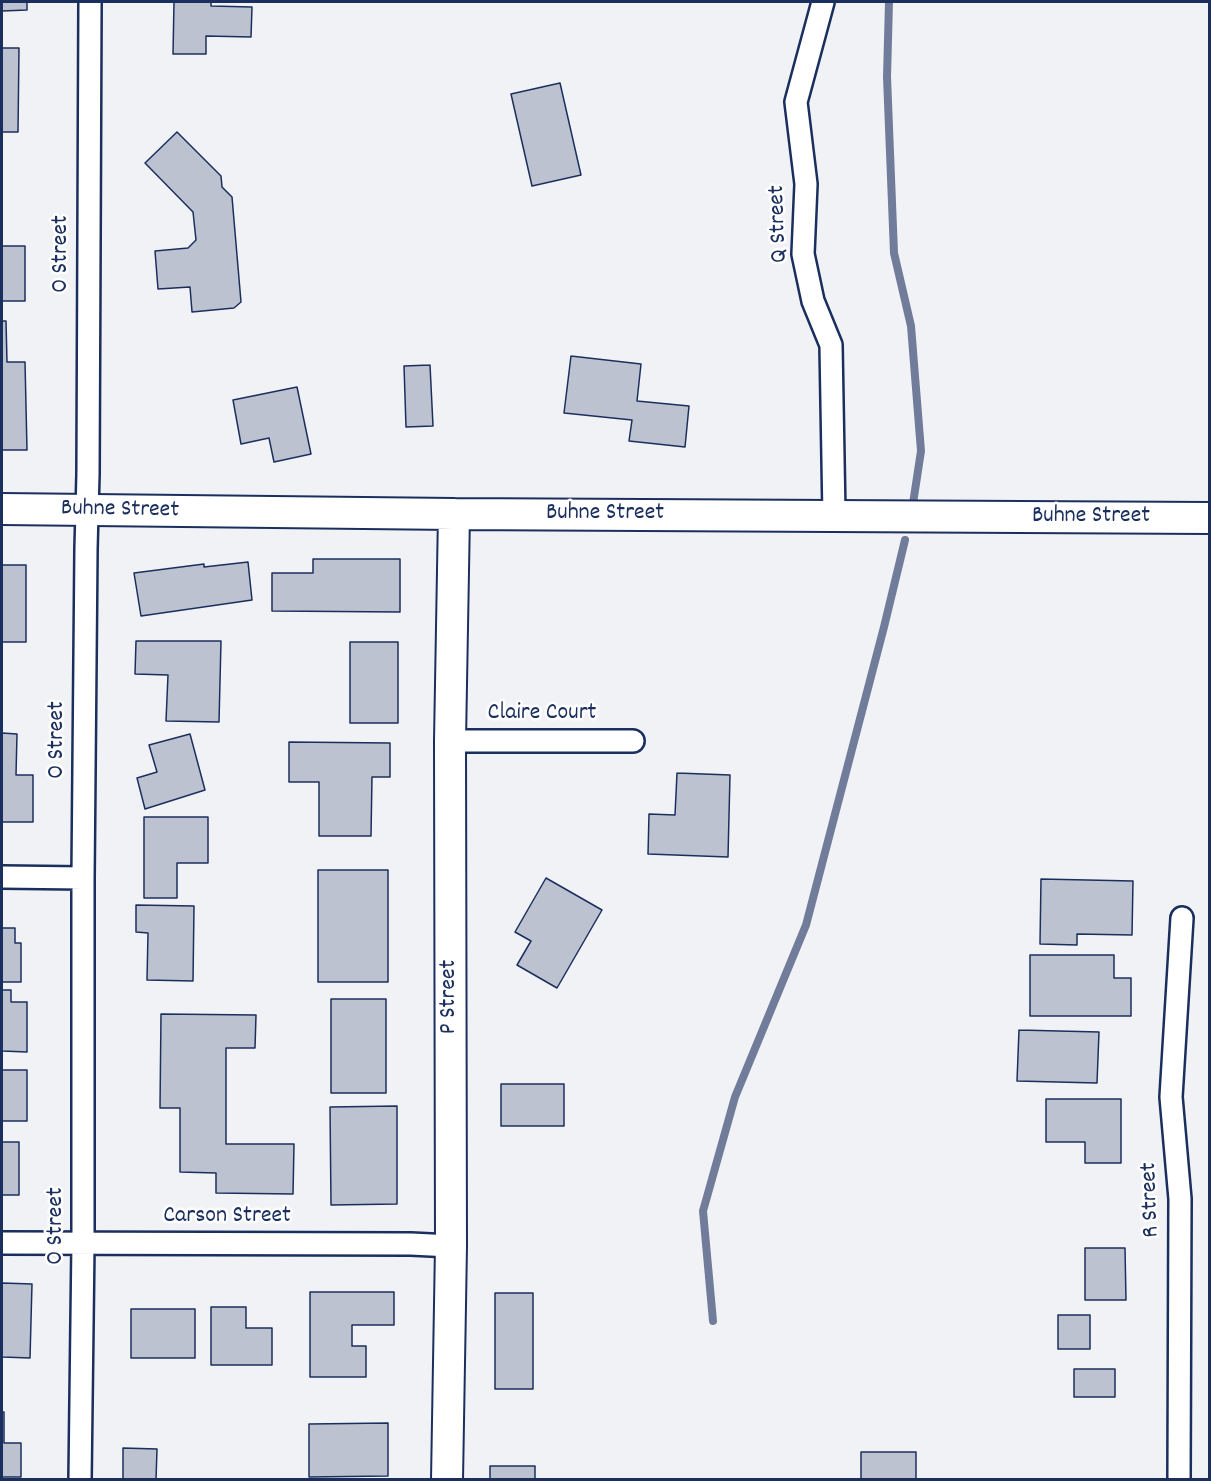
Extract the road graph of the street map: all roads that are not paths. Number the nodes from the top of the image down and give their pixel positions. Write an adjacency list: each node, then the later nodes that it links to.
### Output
1 (90, 2): 4 (street, O Street)
2 (823, 2): 6 (street, Q Street)
3 (2, 509): 4 (street, Buhne Street)
4 (87, 510): 5 (street, Buhne Street); 11 (street, O Street)
5 (454, 514): 6 (street, Buhne Street); 8 (street, P Street)
6 (834, 516): 7 (street, Buhne Street)
7 (1209, 518)
8 (450, 741): 9 (street, Claire Court); 15 (street, P Street)
9 (633, 741)
10 (2, 878): 11 (street)
11 (84, 878): 14 (street, O Street)
12 (1182, 918): 18 (street, R Street)
13 (2, 1243): 14 (street, Carson Street)
14 (84, 1243): 15 (street, Carson Street); 16 (street, O Street)
15 (452, 1246): 17 (street, P Street)
16 (80, 1479)
17 (447, 1479)
18 (1179, 1479)

